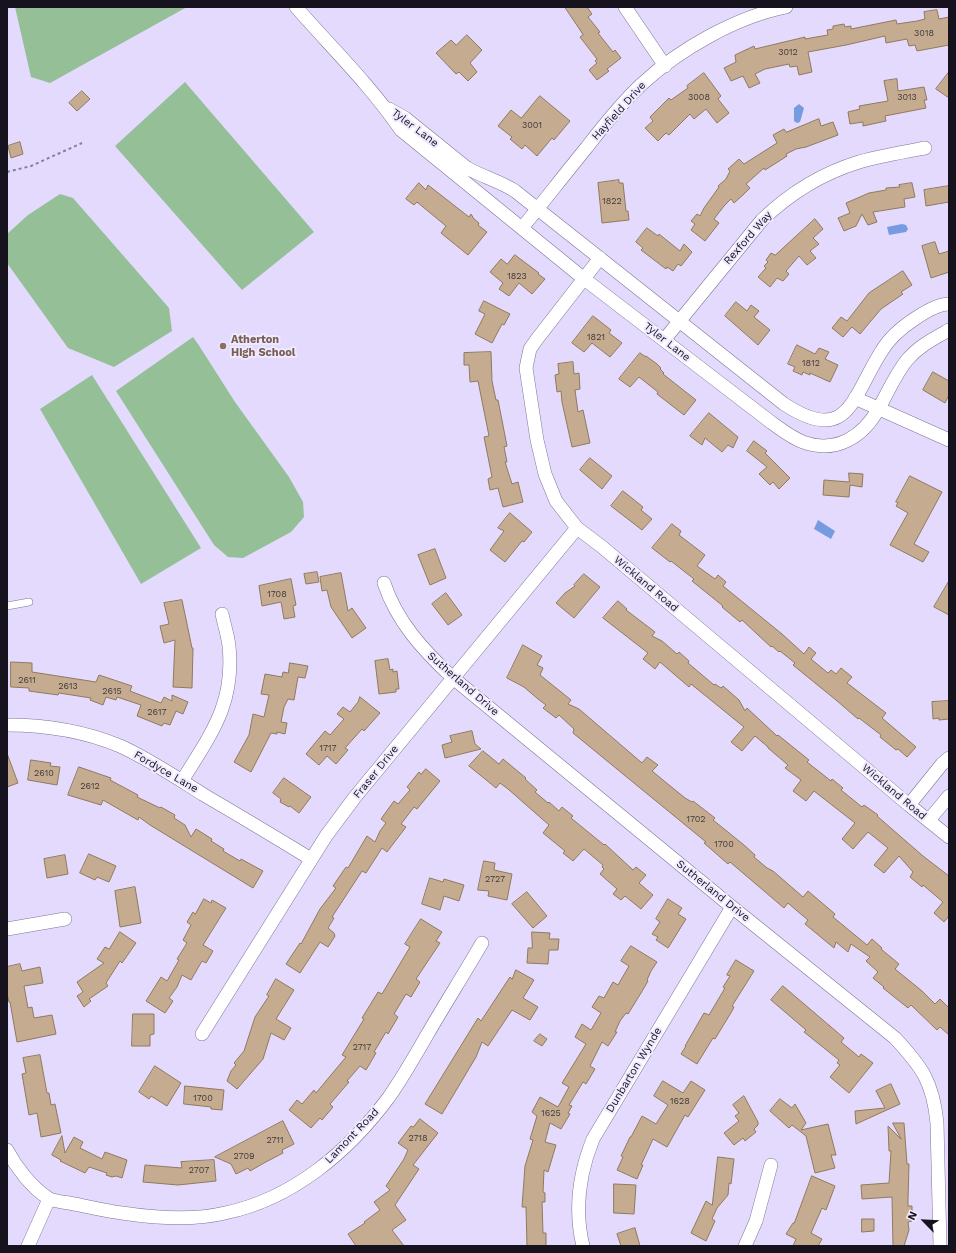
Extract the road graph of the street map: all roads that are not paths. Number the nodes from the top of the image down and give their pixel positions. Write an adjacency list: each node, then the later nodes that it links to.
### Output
1 (296, 7): 5 (street, Tyler Lane)
2 (625, 7): 4 (street)
3 (786, 7): 4 (street, Hayfield Drive)
4 (665, 66): 7 (street, Hayfield Drive)
5 (427, 143): 7 (street, Tyler Lane); 8 (street, Tyler Lane)
6 (925, 148): 12 (street, Rexford Way)
7 (538, 209): 8 (street, Hayfield Drive); 9 (street, Tyler Lane)
8 (522, 228): 10 (street, Tyler Lane)
9 (600, 258): 10 (street, Wickland Road); 12 (street, Tyler Lane)
10 (584, 278): 14 (street, Tyler Lane); 18 (street, Wickland Road)
11 (949, 304): 15 (street, Tyler Lane)
12 (680, 321): 14 (street, Rexford Way); 15 (street, Tyler Lane)
13 (949, 330): 16 (street, Tyler Lane)
14 (664, 340): 16 (street, Tyler Lane)
15 (855, 398): 16 (street)
16 (879, 409): 17 (street)
17 (949, 440)
18 (577, 528): 23 (street, Fraser Drive); 28 (street, Wickland Road)
19 (384, 583): 23 (street, Sutherland Drive)
20 (30, 602): 21 (lane)
21 (7, 606)
22 (222, 614): 26 (street)
23 (453, 678): 31 (street, Fraser Drive); 32 (street, Sutherland Drive)
24 (7, 725): 26 (street, Fordyce Lane)
25 (949, 758): 28 (street)
26 (182, 781): 31 (street, Fordyce Lane)
27 (949, 796): 29 (street)
28 (910, 805): 29 (street, Wickland Road)
29 (929, 820): 30 (street, Wickland Road)
30 (949, 837)
31 (311, 859): 36 (street, Fraser Drive)
32 (732, 907): 41 (street, Dunbarton Wynde); 43 (street, Sutherland Drive)
33 (65, 919): 34 (street)
34 (7, 929)
35 (482, 943): 39 (street, Lamont Road)
36 (202, 1034)
37 (7, 1150): 39 (street)
38 (771, 1165): 42 (street)
39 (49, 1199): 40 (street)
40 (28, 1246)
41 (583, 1246)
42 (745, 1246)
43 (940, 1246)

